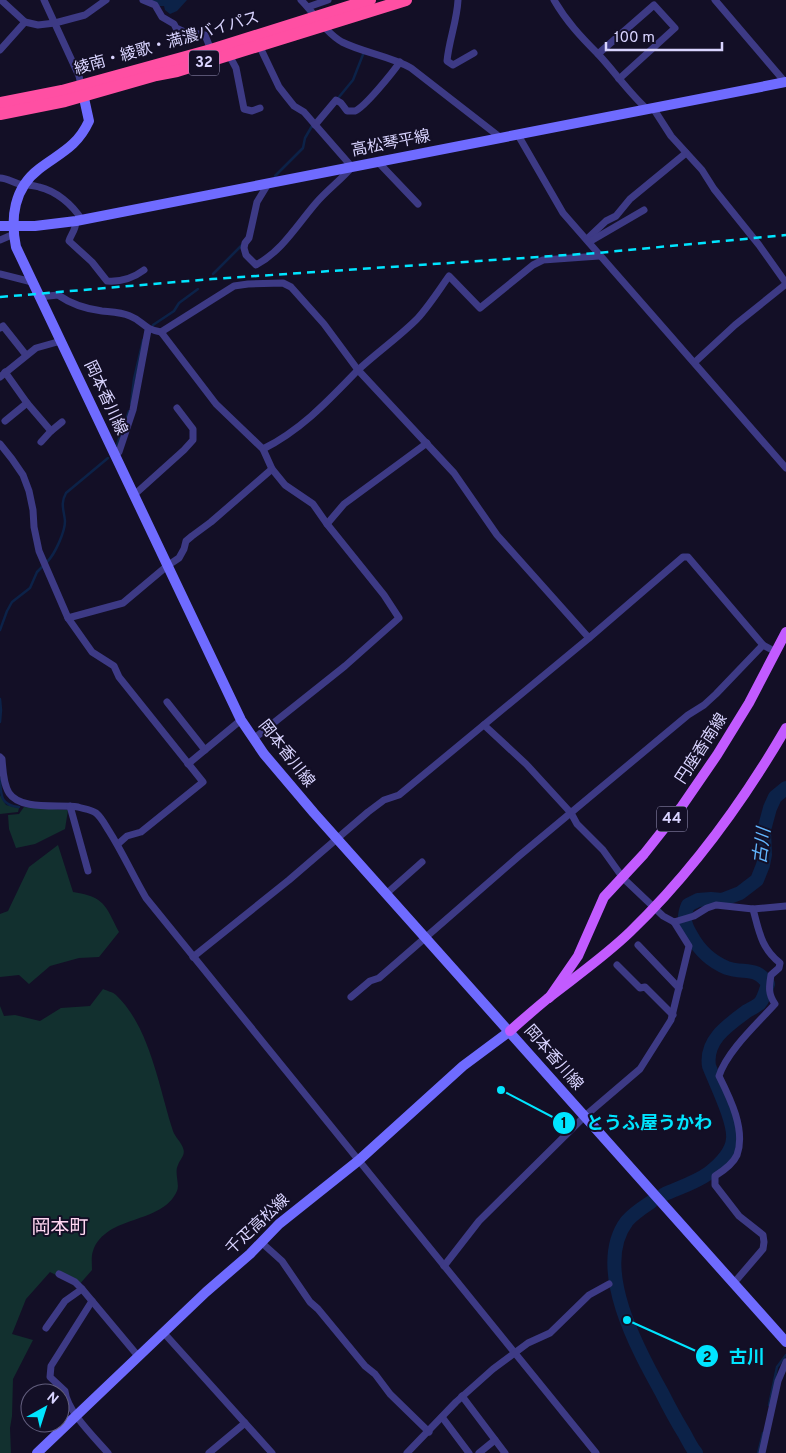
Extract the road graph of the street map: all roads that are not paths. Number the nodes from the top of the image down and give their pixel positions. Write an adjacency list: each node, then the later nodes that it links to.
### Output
1 (1, 0): 14 (street)
2 (44, 0): 15 (street)
3 (106, 0): 15 (street)
4 (144, 0): 18 (street)
5 (302, 0): 12 (street)
6 (328, 0): 12 (street)
7 (370, 0): 13 (highway, 綾南・綾歌・満濃バイパス / 32)
8 (406, 0): 13 (highway, 綾南・綾歌・満濃バイパス / 32)
9 (458, 0): 19 (street)
10 (554, 0): 20 (street)
11 (720, 2): 24 (street)
12 (308, 7): 13 (street)
13 (320, 21): 16 (highway, 綾南・綾歌・満濃バイパス / 32); 18 (highway, 綾南・綾歌・満濃バイパス / 32); 22 (street)
14 (25, 22): 15 (street); 17 (street)
15 (55, 23): 25 (street)
16 (259, 45): 21 (highway, 綾南・綾歌・満濃バイパス / 32); 30 (street)
17 (0, 50)
18 (211, 50): 21 (street); 25 (highway, 綾南・綾歌・満濃バイパス / 32)
19 (474, 52)
20 (598, 54): 23 (street); 23 (street)
21 (230, 55): 25 (highway, 綾南・綾歌・満濃バイパス / 32); 27 (street)
22 (400, 62): 30 (street); 32 (street)
23 (619, 79): 28 (street)
24 (786, 82): 28 (main road, 高松琴平線)
25 (82, 90): 26 (highway, 綾南・綾歌・満濃バイパス / 32); 29 (highway, 綾南・綾歌・満濃バイパス / 32); 38 (main road, 岡本香川線)
26 (0, 103)
27 (260, 108)
28 (650, 109): 31 (main road, 高松琴平線); 33 (street)
29 (0, 114)
30 (316, 125): 35 (street)
31 (518, 134): 32 (main road, 高松琴平線); 45 (street)
32 (501, 138): 34 (main road, 高松琴平線)
33 (686, 153): 45 (street); 50 (street)
34 (378, 162): 35 (main road, 高松琴平線); 39 (street)
35 (352, 167): 37 (main road, 高松琴平線); 37 (street)
36 (0, 178): 38 (street)
37 (268, 184): 41 (main road, 高松琴平線)
38 (24, 185): 41 (street); 43 (main road, 岡本香川線)
39 (418, 204)
40 (644, 210): 45 (street)
41 (79, 221): 43 (main road, 高松琴平線); 47 (street)
42 (0, 226): 43 (main road, 高松琴平線)
43 (14, 230): 44 (street); 49 (main road, 岡本香川線)
44 (0, 240)
45 (588, 240): 46 (street)
46 (599, 256): 57 (street); 58 (street)
47 (144, 270)
48 (0, 274): 49 (street)
49 (32, 282): 51 (main road, 岡本香川線)
50 (786, 283): 57 (street)
51 (39, 297): 53 (street); 55 (main road, 岡本香川線)
52 (0, 328): 56 (street)
53 (148, 330): 54 (street); 69 (street)
54 (161, 332): 58 (street); 68 (street)
55 (61, 341): 56 (street); 69 (main road, 岡本香川線)
56 (26, 355): 59 (street)
57 (695, 362): 70 (street)
58 (358, 370): 66 (street); 68 (street)
59 (3, 374): 60 (street)
60 (27, 403): 62 (street); 64 (street)
61 (177, 408): 72 (street)
62 (5, 421)
63 (62, 422): 64 (street)
64 (51, 431): 65 (street)
65 (41, 442)
66 (427, 442): 73 (street); 77 (street)
67 (0, 444): 75 (street)
68 (263, 449): 71 (street)
69 (115, 455): 72 (main road, 岡本香川線)
70 (785, 464)
71 (272, 469): 73 (street); 74 (street)
72 (134, 496): 74 (main road, 岡本香川線)
73 (327, 524): 84 (street)
74 (167, 566): 75 (street); 81 (main road, 岡本香川線)
75 (68, 618): 87 (street)
76 (786, 632): 79 (main road, 円座香南線 / 44)
77 (589, 638): 78 (street); 82 (street)
78 (763, 645): 79 (street); 89 (street)
79 (776, 652): 94 (main road, 円座香南線 / 44)
80 (166, 702): 85 (street)
81 (241, 720): 84 (main road, 岡本香川線); 85 (street)
82 (484, 725): 89 (street); 90 (street)
83 (786, 728): 97 (main road, 円座香南線 / 44)
84 (252, 738): 90 (main road, 岡本香川線)
85 (205, 750): 87 (street)
86 (0, 756): 88 (street)
87 (188, 764): 91 (street)
88 (70, 806): 91 (street); 93 (street)
89 (571, 813): 94 (street); 100 (street)
90 (338, 839): 95 (main road, 岡本香川線); 102 (street)
91 (118, 844): 102 (street)
92 (422, 862): 95 (street)
93 (88, 871)
94 (623, 878): 97 (street); 106 (main road, 円座香南線 / 44)
95 (386, 894): 100 (main road, 岡本香川線)
96 (786, 906): 98 (street)
97 (654, 907): 99 (street); 106 (main road, 円座香南線 / 44)
98 (753, 909): 99 (street); 115 (street)
99 (677, 921): 104 (street)
100 (425, 938): 105 (street); 108 (main road, 岡本香川線)
101 (638, 945): 104 (street)
102 (193, 957): 110 (street)
103 (617, 965): 107 (street)
104 (679, 988): 107 (street)
105 (351, 997)
106 (548, 998): 108 (main road, 円座香南線 / 44)
107 (673, 1015): 109 (street)
108 (510, 1031): 109 (main road, 岡本香川線); 110 (main road, 千疋高松線)
109 (585, 1116): 112 (street); 115 (main road, 岡本香川線)
110 (358, 1161): 111 (main road, 千疋高松線); 112 (street)
111 (262, 1243): 119 (main road, 千疋高松線); 128 (street)
112 (444, 1266): 121 (street)
113 (59, 1274): 116 (street)
114 (609, 1284): 121 (street)
115 (733, 1284): 120 (main road, 岡本香川線)
116 (82, 1289): 117 (street); 118 (street)
117 (92, 1301): 122 (street); 125 (street)
118 (46, 1328)
119 (164, 1332): 122 (main road, 千疋高松線); 127 (street)
120 (786, 1342)
121 (514, 1354): 124 (street); 138 (street)
122 (138, 1356): 125 (main road, 千疋高松線)
123 (786, 1362): 139 (street)
124 (462, 1396): 126 (street); 129 (street)
125 (76, 1415): 130 (main road, 千疋高松線); 131 (street)
126 (442, 1418): 128 (street); 135 (street)
127 (245, 1423): 132 (street); 133 (street)
128 (429, 1432): 134 (street)
129 (495, 1440): 136 (street); 137 (street)
130 (38, 1453)
131 (108, 1453)
132 (210, 1453)
133 (272, 1453)
134 (407, 1453)
135 (469, 1453)
136 (479, 1453)
137 (505, 1453)
138 (596, 1453)
139 (762, 1453)

